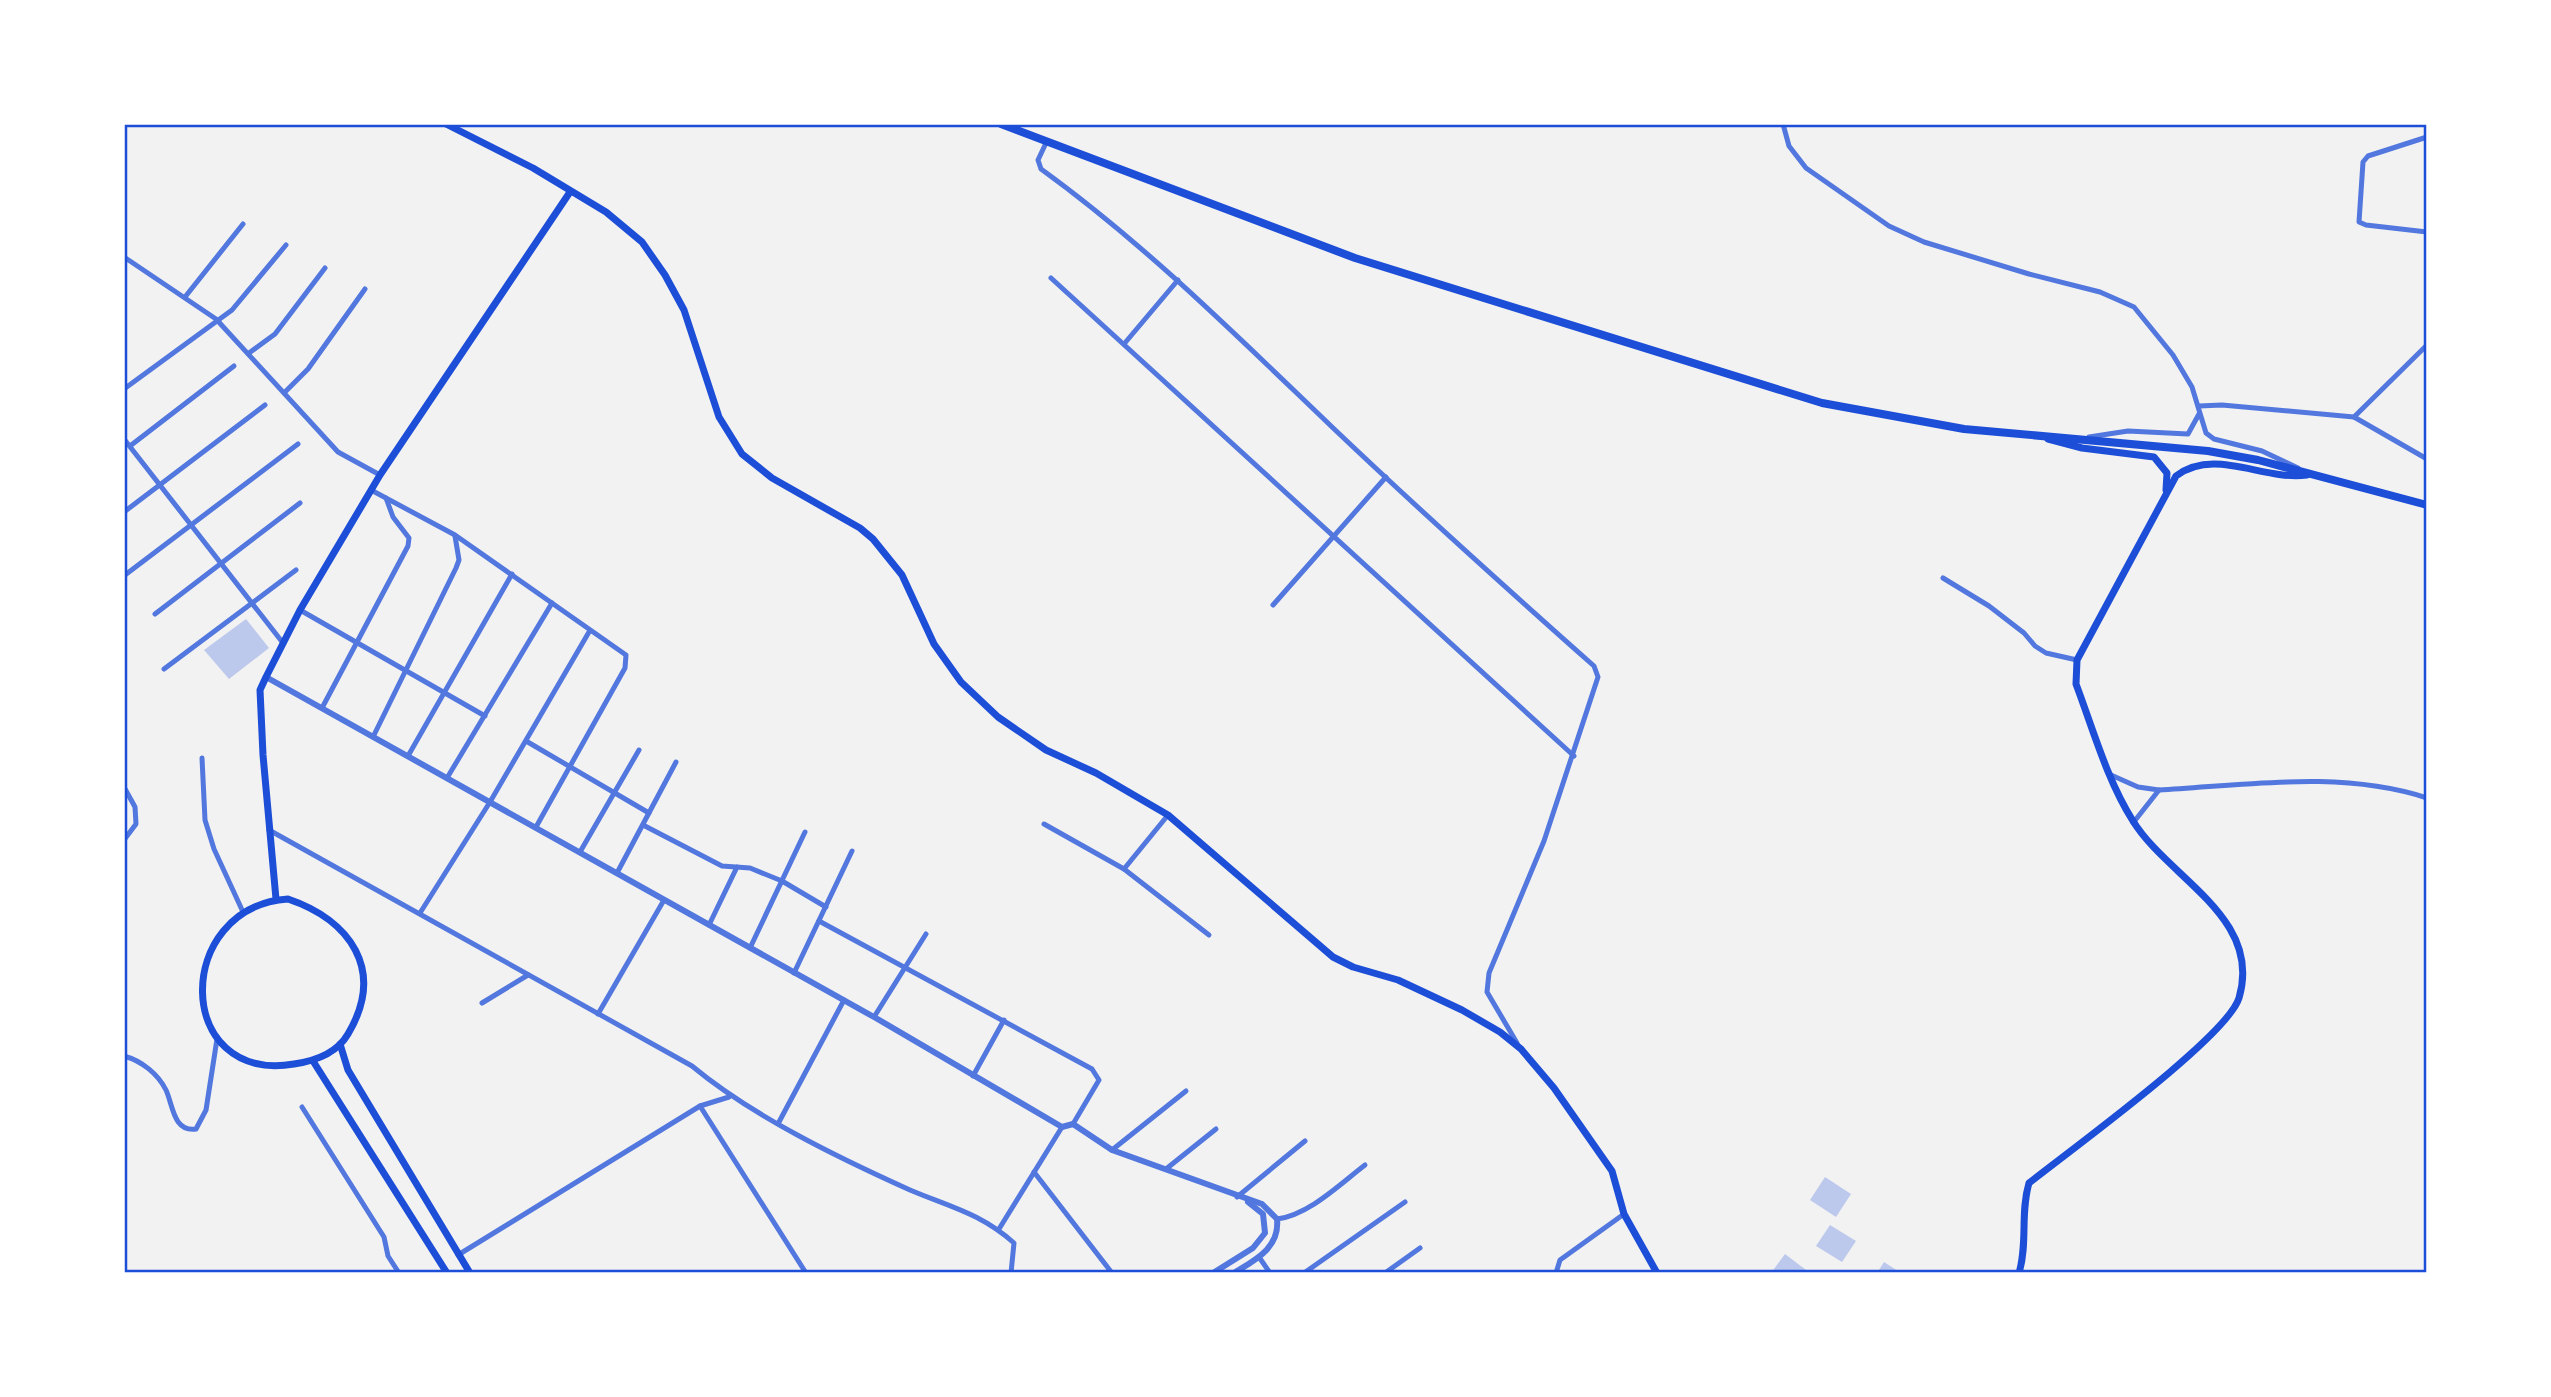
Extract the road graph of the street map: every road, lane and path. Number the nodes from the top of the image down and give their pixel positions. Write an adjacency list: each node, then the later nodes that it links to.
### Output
1 (446, 124): 6 (main road)
2 (1002, 124): 5 (highway)
3 (1783, 124): 24 (street)
4 (2427, 137): 8 (street)
5 (1046, 143): 13 (street); 27 (highway)
6 (570, 192): 34 (main road); 82 (main road)
7 (243, 224): 15 (street)
8 (2427, 232)
9 (286, 246): 16 (street)
10 (124, 257): 15 (street)
11 (325, 268): 19 (street)
12 (1051, 278): 17 (street)
13 (1178, 280): 17 (street); 35 (street)
14 (365, 289): 22 (street)
15 (185, 297): 16 (street)
16 (216, 319): 19 (street); 21 (street)
17 (1124, 344): 45 (street)
18 (2427, 345): 26 (street)
19 (249, 353): 22 (street)
20 (234, 366): 31 (street)
21 (124, 389)
22 (284, 393): 34 (street)
23 (265, 405): 36 (street)
24 (2199, 406): 25 (street); 26 (street)
25 (2199, 414): 29 (street); 33 (street)
26 (2354, 417): 32 (street)
27 (2033, 435): 29 (highway); 38 (main road)
28 (124, 439): 31 (street)
29 (2081, 439): 33 (highway)
30 (298, 444): 43 (street)
31 (130, 446): 36 (street)
32 (2427, 459)
33 (2309, 474): 38 (main road); 41 (highway)
34 (380, 475): 37 (main road)
35 (1386, 477): 45 (street); 70 (street)
36 (160, 485): 42 (street); 43 (street)
37 (371, 490): 39 (street); 54 (main road)
38 (2166, 490): 59 (main road)
39 (386, 498): 44 (street); 58 (street)
40 (300, 503): 46 (street)
41 (2427, 505)
42 (124, 513)
43 (191, 525): 46 (street); 49 (street)
44 (455, 535): 48 (street); 61 (street)
45 (1332, 536): 53 (street); 70 (street)
46 (221, 564): 52 (street); 55 (street)
47 (296, 570): 52 (street)
48 (512, 574): 51 (street); 63 (street)
49 (125, 575)
50 (1943, 578): 59 (street)
51 (552, 603): 56 (street); 65 (street)
52 (253, 604): 57 (street); 60 (street)
53 (1273, 605)
54 (300, 610): 57 (main road); 58 (street)
55 (155, 614)
56 (589, 632): 67 (street); 73 (street)
57 (283, 643): 62 (main road)
58 (356, 643): 61 (street); 64 (street)
59 (2077, 660): 74 (main road)
60 (164, 669)
61 (406, 671): 63 (street); 66 (street)
62 (266, 677): 64 (street); 87 (main road)
63 (446, 693): 65 (street); 69 (street)
64 (322, 708): 66 (street)
65 (485, 716): 75 (street)
66 (373, 737): 69 (street)
67 (526, 741): 73 (street); 80 (street)
68 (639, 750): 78 (street)
69 (408, 756): 75 (street)
70 (1574, 756): 116 (street)
71 (202, 758): 99 (street)
72 (676, 762): 81 (street)
73 (571, 767): 78 (street); 86 (street)
74 (2111, 775): 77 (street); 83 (main road)
75 (447, 778): 80 (street)
76 (124, 787): 89 (street)
77 (2160, 790): 79 (street); 83 (street)
78 (614, 793): 81 (street); 91 (street)
79 (2427, 798)
80 (490, 802): 86 (street); 100 (street)
81 (649, 813): 85 (street)
82 (1168, 815): 93 (street); 116 (main road)
83 (2133, 823): 154 (main road)
84 (1044, 824): 93 (street)
85 (643, 825): 92 (street); 94 (street)
86 (536, 828): 91 (street)
87 (269, 830): 96 (main road); 100 (street)
88 (805, 832): 95 (street)
89 (124, 840)
90 (852, 851): 98 (street)
91 (580, 852): 94 (street)
92 (737, 867): 95 (street); 102 (street)
93 (1125, 869): 104 (street)
94 (617, 873): 97 (street)
95 (782, 881): 98 (street); 105 (street)
96 (276, 899): 99 (main road); 115 (main road)
97 (664, 900): 102 (street); 111 (street)
98 (826, 907): 101 (street)
99 (243, 912): 114 (main road)
100 (420, 913): 108 (street)
101 (819, 921): 106 (street); 107 (street)
102 (709, 925): 105 (street)
103 (926, 934): 106 (street)
104 (1209, 935)
105 (750, 948): 107 (street)
106 (904, 968): 112 (street); 113 (street)
107 (794, 973): 109 (street)
108 (527, 975): 110 (street); 111 (street)
109 (844, 1000): 112 (street); 124 (street)
110 (482, 1003)
111 (598, 1014): 121 (street)
112 (874, 1017): 119 (street)
113 (1004, 1020): 119 (street); 125 (street)
114 (217, 1039): 117 (street); 118 (main road)
115 (340, 1044): 118 (main road); 139 (main road)
116 (1521, 1049): 135 (main road)
117 (124, 1056)
118 (313, 1061): 142 (main road)
119 (973, 1076): 126 (street)
120 (1186, 1091): 129 (street)
121 (729, 1097): 122 (street); 124 (street)
122 (700, 1106): 139 (street); 144 (street)
123 (302, 1107): 141 (street)
124 (779, 1122): 137 (street)
125 (1073, 1124): 126 (street); 129 (street)
126 (1062, 1127): 132 (street)
127 (1216, 1129): 131 (street)
128 (1304, 1141): 133 (street)
129 (1112, 1150): 131 (street)
130 (1365, 1165): 136 (street)
131 (1166, 1169): 133 (street)
132 (1034, 1172): 137 (street); 146 (street)
133 (1240, 1198): 136 (street); 147 (street)
134 (1405, 1202): 150 (street)
135 (1624, 1214): 152 (street); 153 (main road)
136 (1277, 1219): 140 (street)
137 (999, 1230): 145 (street)
138 (1420, 1248): 151 (street)
139 (458, 1255): 143 (main road)
140 (1259, 1257): 148 (street); 149 (street)
141 (399, 1273)
142 (447, 1273)
143 (470, 1273)
144 (806, 1273)
145 (1011, 1273)
146 (1112, 1273)
147 (1213, 1273)
148 (1234, 1273)
149 (1270, 1273)
150 (1304, 1273)
151 (1385, 1273)
152 (1556, 1273)
153 (1657, 1273)
154 (2019, 1273)

